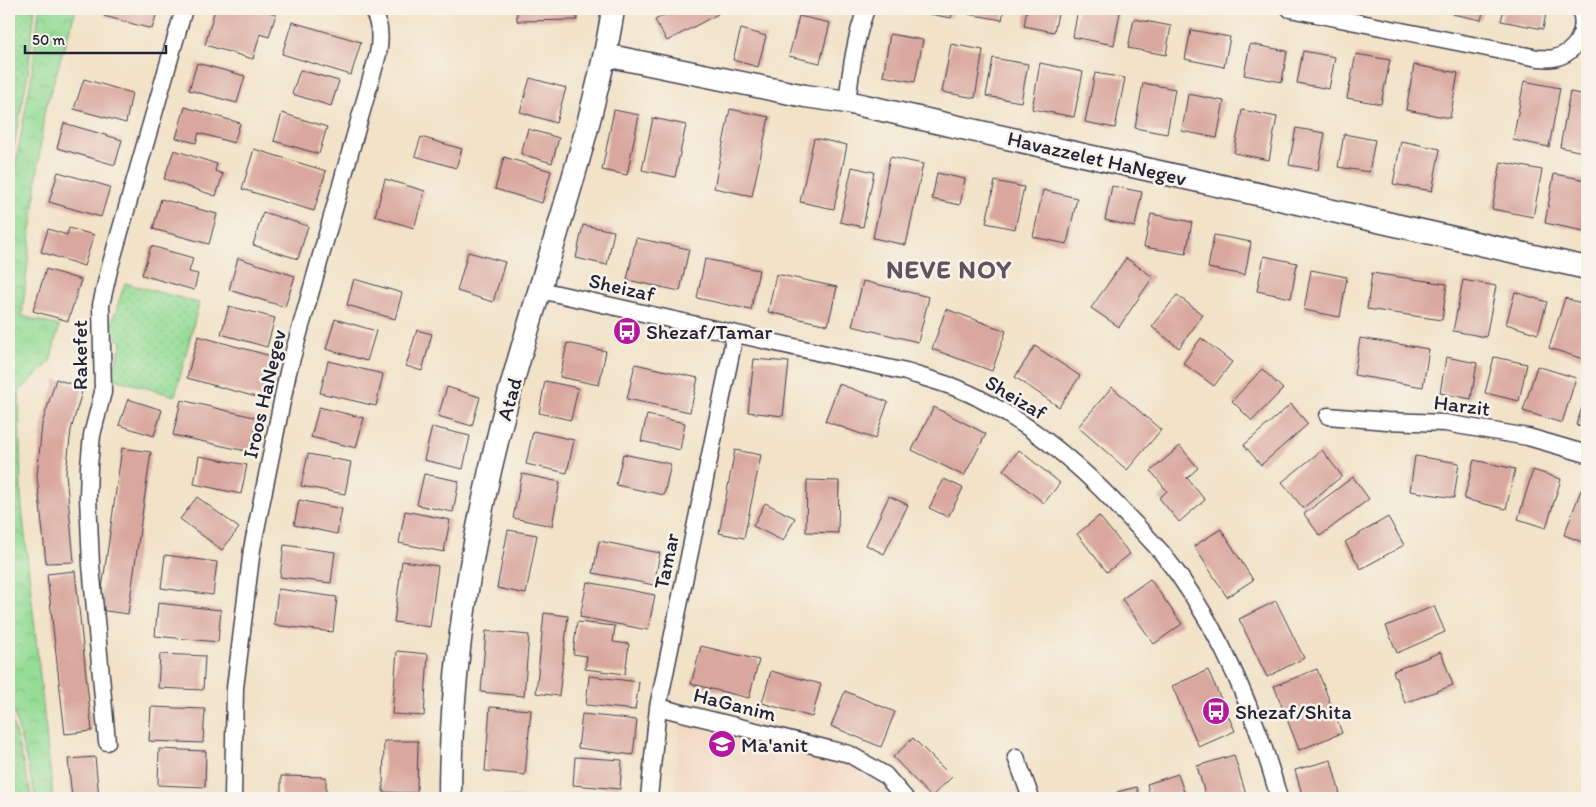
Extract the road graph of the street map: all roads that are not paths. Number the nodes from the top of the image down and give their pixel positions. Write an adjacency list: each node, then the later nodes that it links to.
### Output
1 (184, 9): 15 (street, Rakefet)
2 (372, 9): 17 (street, Iroos HaNegev)
3 (613, 9): 7 (street, Atad)
4 (866, 9): 8 (street)
5 (1290, 9): 6 (street)
6 (1580, 9)
7 (605, 55): 8 (street, Havazzelet HaNegev); 10 (street, Atad)
8 (847, 102): 9 (street, Havazzelet HaNegev)
9 (1587, 268)
10 (540, 290): 11 (street, Sheizaf); 18 (street, Atad)
11 (735, 334): 14 (street, Tamar); 22 (street, Sheizaf)
12 (1328, 416): 13 (street, Harzit)
13 (1587, 454)
14 (658, 707): 19 (street, Tamar); 20 (street, HaGanim)
15 (107, 742)
16 (1016, 758): 21 (street)
17 (232, 798)
18 (450, 798)
19 (649, 798)
20 (905, 798)
21 (1031, 798)
22 (1279, 798)

